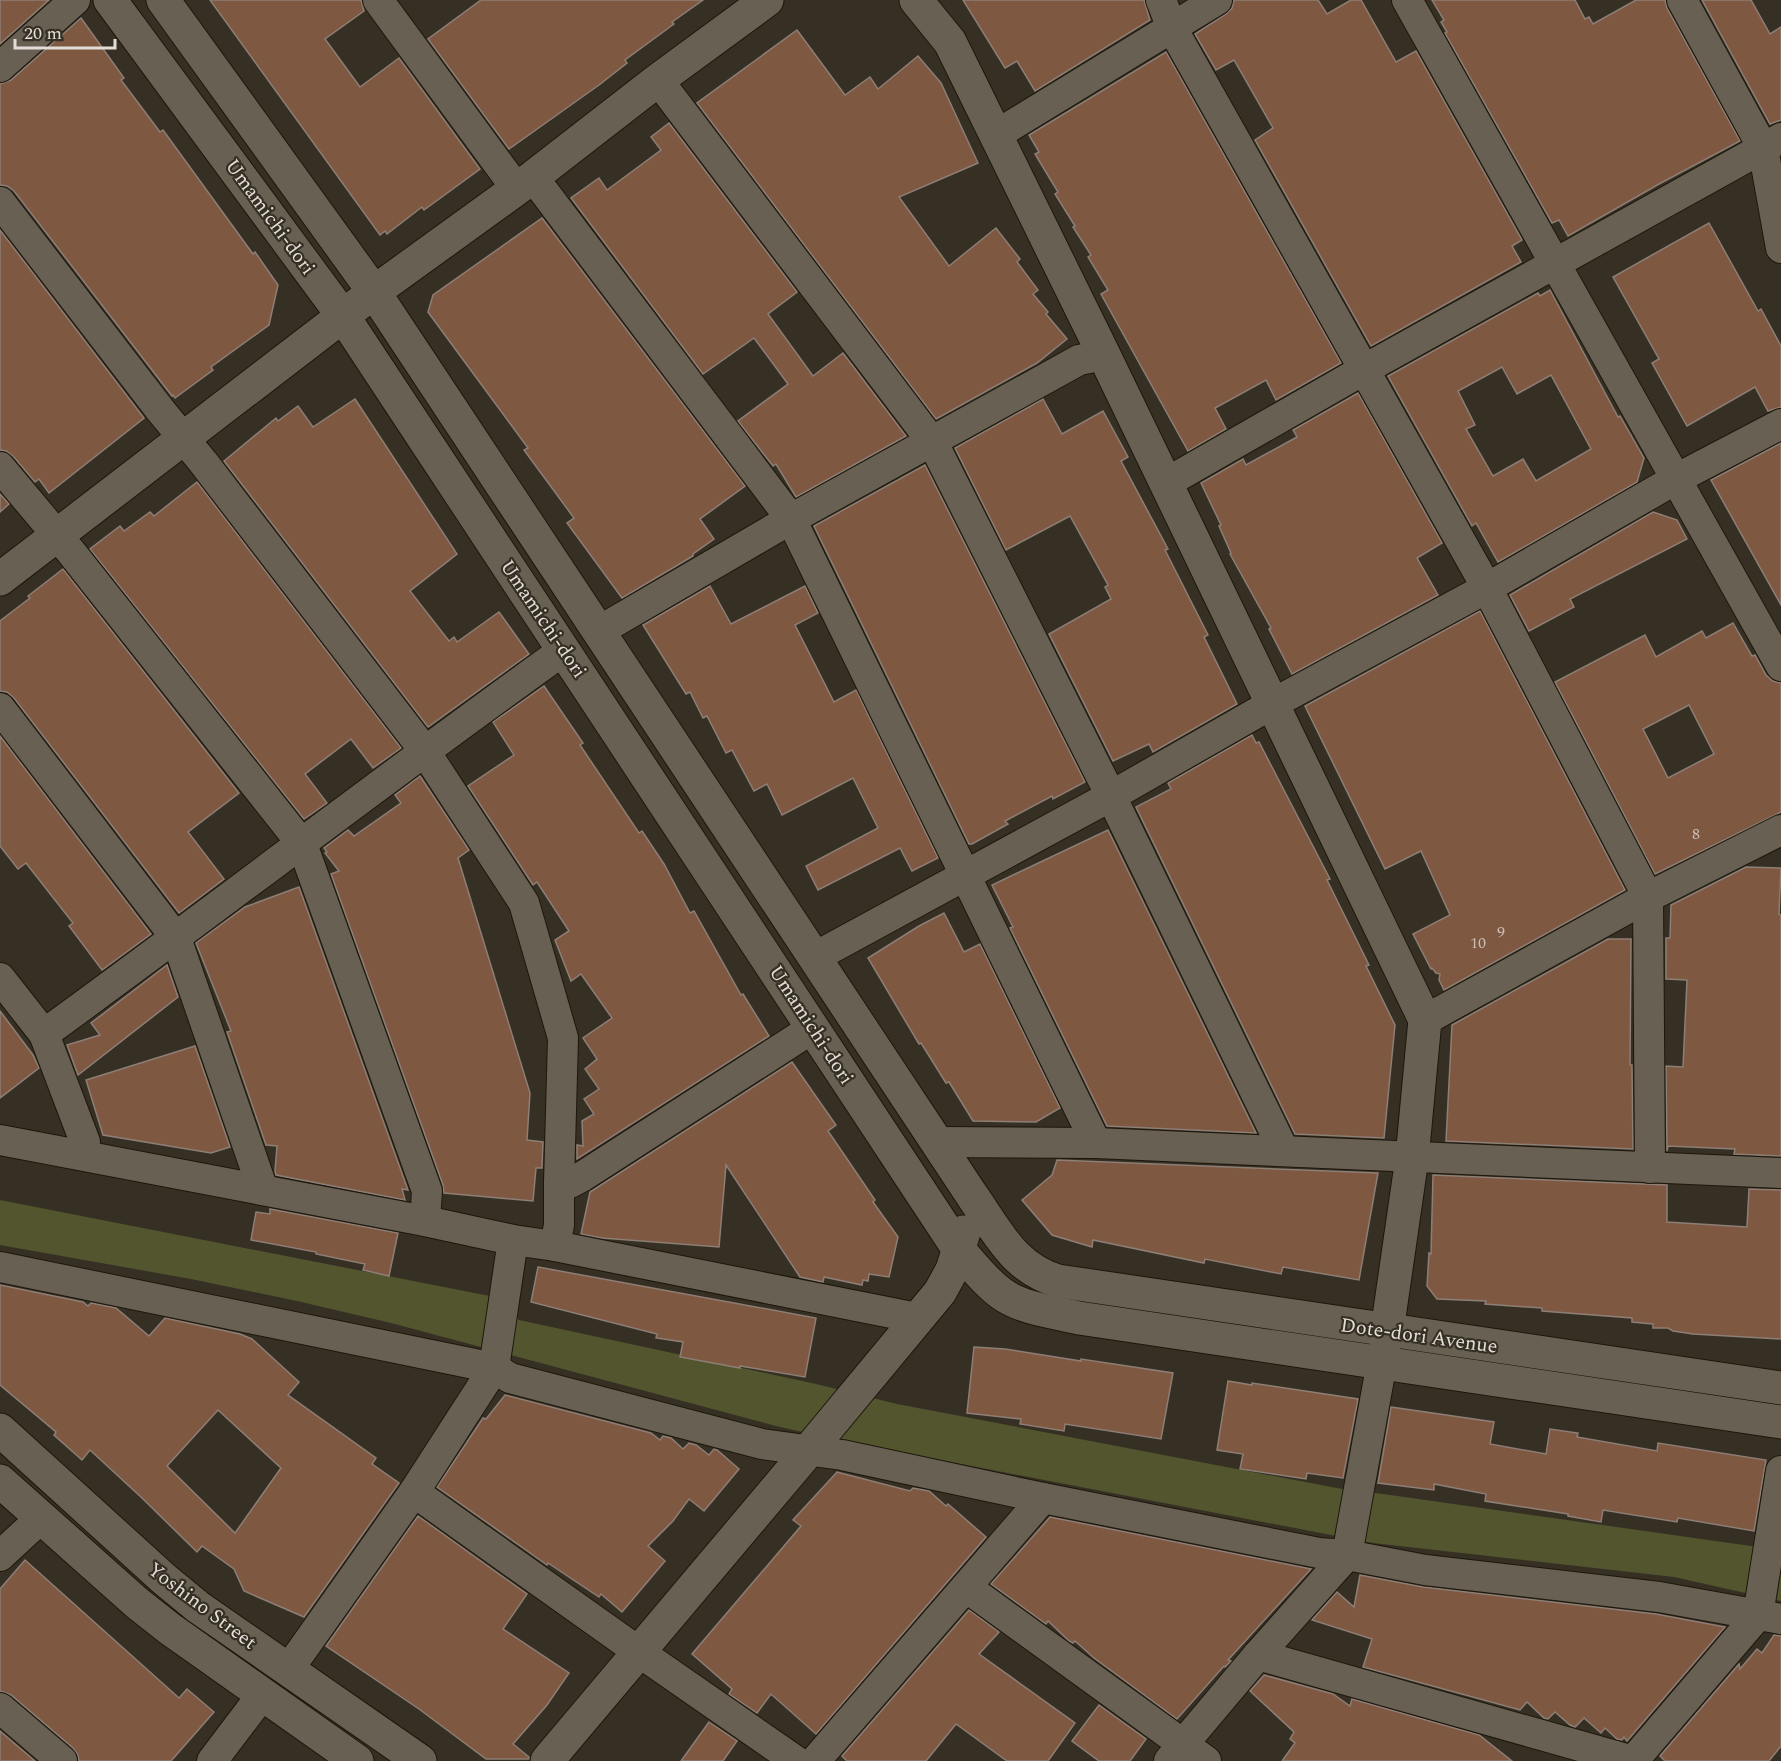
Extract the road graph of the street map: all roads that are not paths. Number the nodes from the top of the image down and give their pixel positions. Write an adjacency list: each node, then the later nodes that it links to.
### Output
1 (75, 0): 12 (street)
2 (110, 0): 21 (street, Umamichi-dori)
3 (163, 0): 20 (street, Umamichi-dori)
4 (378, 0): 16 (street)
5 (767, 0): 13 (street)
6 (916, 0): 14 (street)
7 (1161, 0): 11 (street)
8 (1217, 0): 11 (street)
9 (1407, 0): 19 (street)
10 (1682, 0): 15 (street)
11 (1172, 28): 14 (street); 23 (street)
12 (0, 67)
13 (658, 80): 16 (street); 26 (street)
14 (996, 135): 22 (street)
15 (1772, 143): 18 (street); 19 (street)
16 (524, 182): 20 (street); 30 (street)
17 (0, 202): 25 (street)
18 (1781, 248)
19 (1555, 264): 23 (street); 28 (street)
20 (374, 292): 21 (street); 34 (street, Umamichi-dori)
21 (343, 316): 25 (street); 35 (street, Umamichi-dori)
22 (1104, 355): 26 (street); 29 (street)
23 (1365, 369): 29 (street); 33 (street)
24 (1781, 424): 28 (street)
25 (184, 438): 31 (street); 39 (street)
26 (933, 442): 30 (street); 40 (street)
27 (0, 467): 31 (street)
28 (1676, 479): 33 (street); 36 (street)
29 (1166, 483): 37 (street)
30 (791, 519): 34 (street); 43 (street)
31 (58, 535): 32 (street); 42 (street)
32 (0, 579)
33 (1487, 588): 37 (street); 44 (street)
34 (599, 631): 46 (street, Umamichi-dori)
35 (564, 650): 39 (street); 49 (street, Umamichi-dori)
36 (1781, 666)
37 (1272, 704): 40 (street); 48 (street)
38 (0, 708): 45 (street)
39 (423, 750): 42 (street); 59 (street)
40 (1111, 796): 43 (street); 54 (street)
41 (1781, 830): 44 (street)
42 (302, 844): 45 (street); 62 (street)
43 (965, 874): 46 (street); 53 (street)
44 (1648, 897): 48 (street); 57 (street)
45 (176, 938): 50 (street); 60 (street)
46 (815, 957): 52 (street, Umamichi-dori)
47 (0, 978): 50 (street)
48 (1425, 1020): 56 (street)
49 (813, 1028): 59 (street); 65 (street, Umamichi-dori)
50 (44, 1034): 55 (street)
51 (0, 1140): 55 (street)
52 (937, 1142): 53 (street); 61 (street, Umamichi-dori)
53 (1096, 1143): 54 (street)
54 (1284, 1151): 56 (street)
55 (82, 1155): 60 (street)
56 (1412, 1158): 57 (street); 71 (street)
57 (1650, 1168): 58 (street)
58 (1781, 1173)
59 (559, 1183): 64 (street)
60 (263, 1190): 62 (street)
61 (973, 1197): 65 (street); 67 (street, Umamichi-dori)
62 (425, 1221): 63 (street)
63 (513, 1240): 64 (street); 73 (street)
64 (555, 1246): 70 (street)
65 (959, 1250): 68 (street, Umamichi-dori); 69 (street)
66 (0, 1267): 73 (street)
67 (1044, 1277): 68 (street); 71 (street, Dote-dori Avenue)
68 (988, 1282): 69 (street); 72 (street, Dote-dori Avenue)
69 (940, 1292): 70 (street)
70 (917, 1318): 77 (street)
71 (1387, 1331): 72 (street); 74 (street, Dote-dori Avenue)
72 (1383, 1364): 75 (street, Dote-dori Avenue); 83 (street)
73 (494, 1368): 77 (street); 80 (street)
74 (1781, 1388)
75 (1781, 1422)
76 (0, 1430): 89 (street, Yoshino Street)
77 (809, 1450): 81 (street); 87 (street)
78 (1781, 1471): 86 (street)
79 (0, 1481): 82 (street, Yoshino Street)
80 (414, 1492): 87 (street); 89 (street)
81 (1043, 1498): 83 (street); 85 (street)
82 (41, 1518): 84 (street); 90 (street, Yoshino Street)
83 (1347, 1555): 86 (street); 88 (street)
84 (0, 1556)
85 (966, 1587): 92 (street); 99 (street)
86 (1770, 1617): 100 (street)
87 (639, 1652): 97 (street); 98 (street)
88 (1258, 1655): 92 (street); 100 (street)
89 (288, 1670): 96 (street, Yoshino Street)
90 (262, 1695): 94 (street); 95 (street, Yoshino Street)
91 (0, 1708): 93 (street)
92 (1186, 1756)
93 (62, 1761)
94 (212, 1761)
95 (357, 1761)
96 (420, 1761)
97 (547, 1761)
98 (796, 1761)
99 (815, 1761)
100 (1633, 1761)

